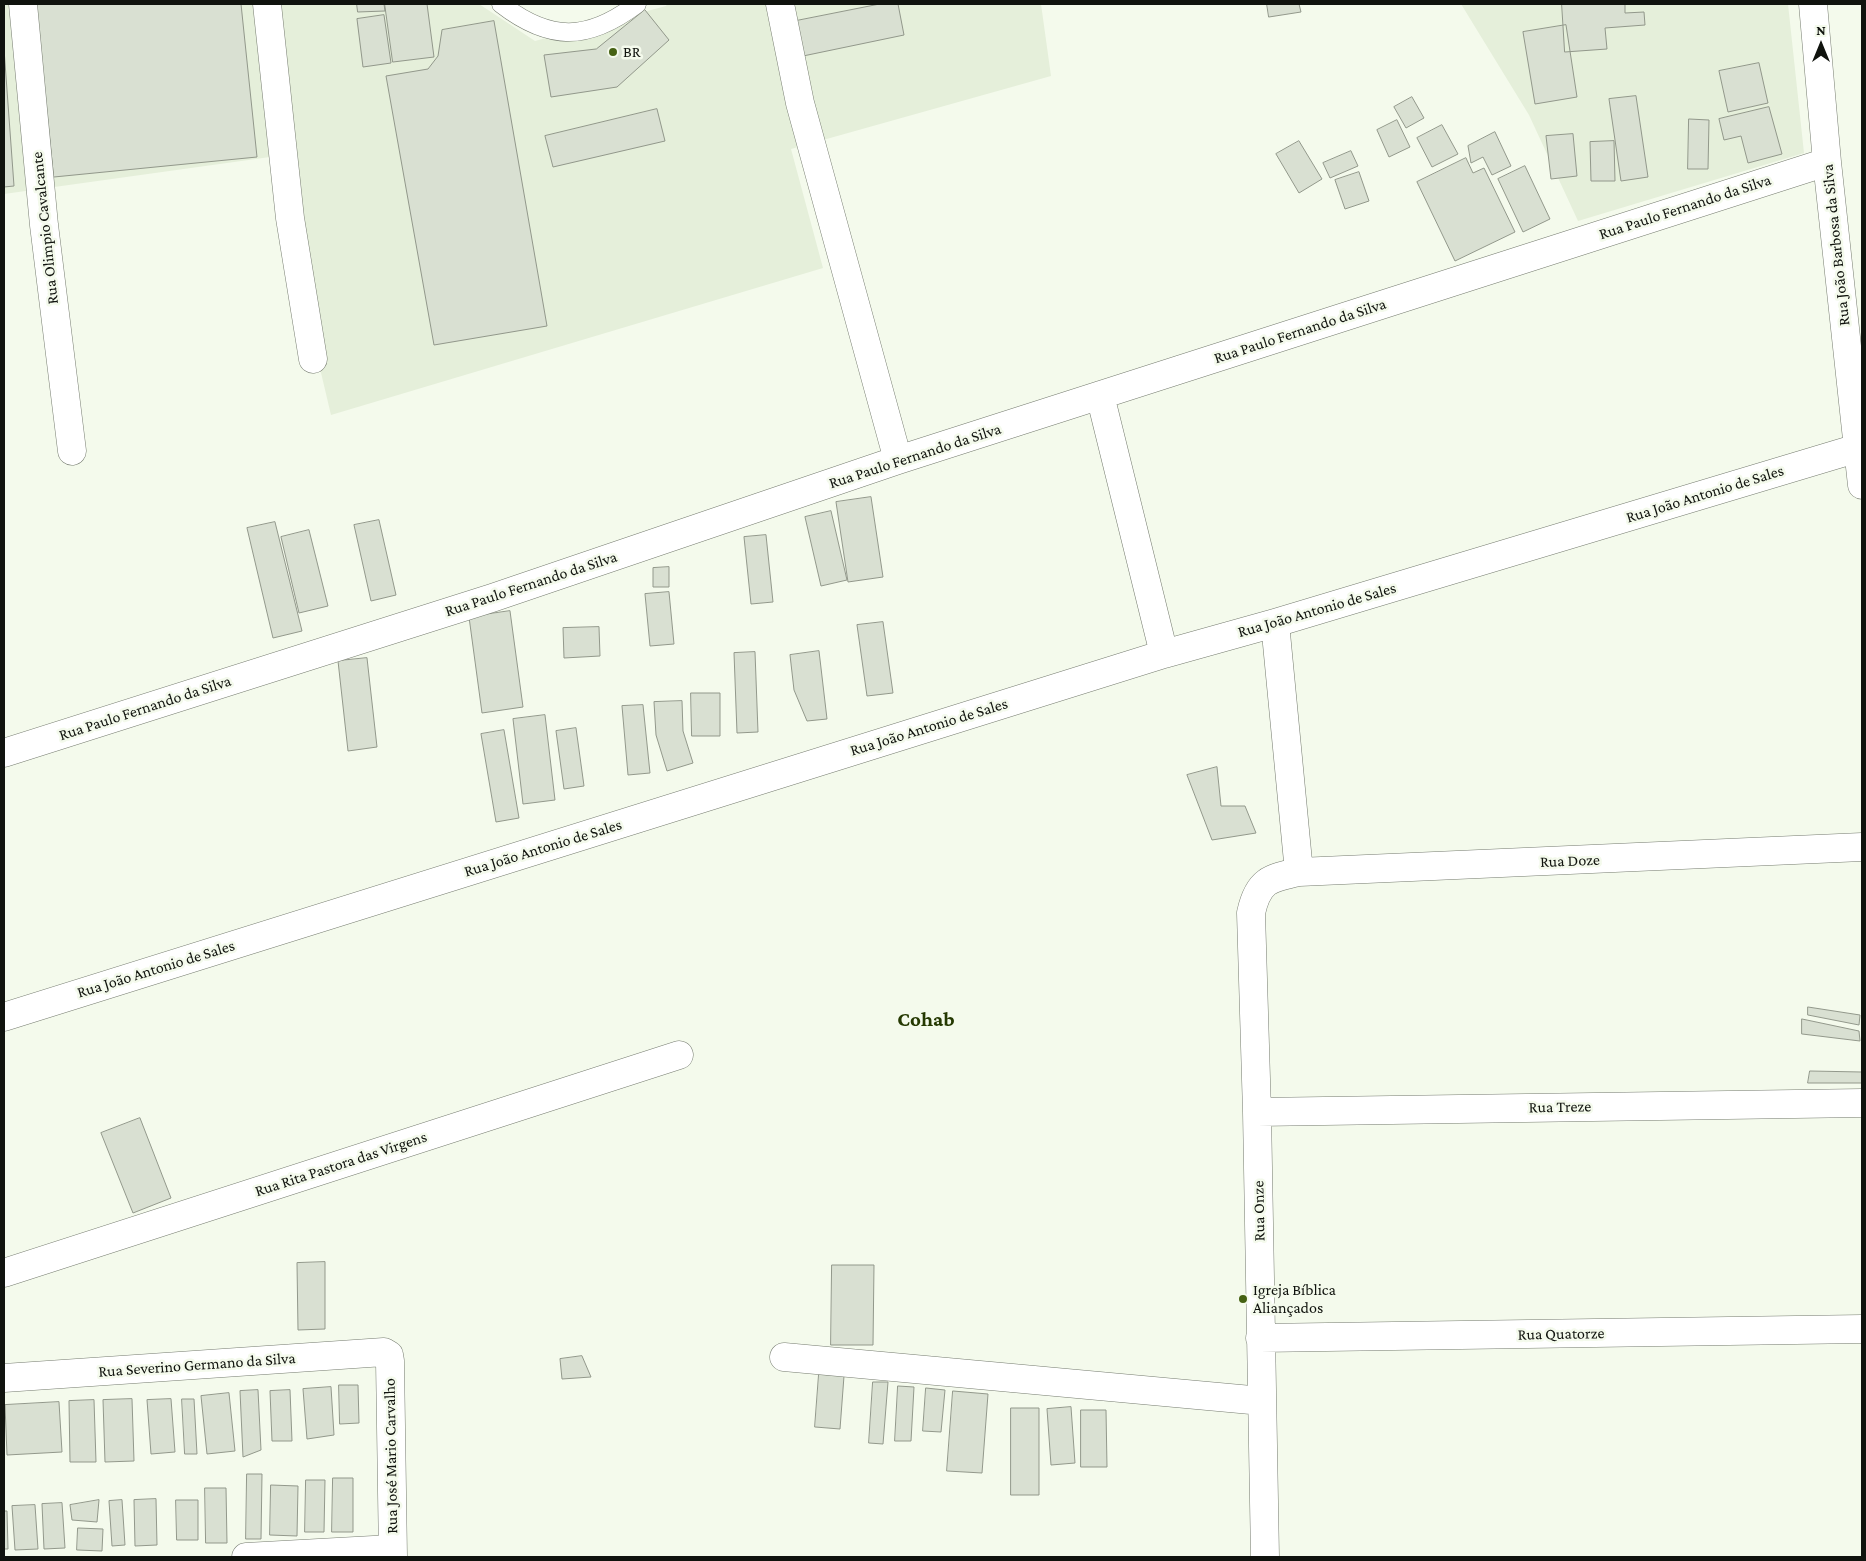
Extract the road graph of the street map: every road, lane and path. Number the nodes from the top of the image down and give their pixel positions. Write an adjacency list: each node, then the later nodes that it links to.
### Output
1 (23, 4): 11 (street, Rua Olimpio Cavalcante)
2 (267, 4): 8 (street)
3 (501, 4): 4 (lane)
4 (637, 4)
5 (780, 4): 12 (street)
6 (1813, 4): 7 (street, Rua João Barbosa da Silva)
7 (1827, 162): 9 (street, Rua Paulo Fernando da Silva); 10 (street, Rua João Barbosa da Silva)
8 (313, 359)
9 (1100, 395): 12 (street, Rua Paulo Fernando da Silva); 15 (street)
10 (1858, 448): 13 (street, Rua João Barbosa da Silva); 14 (street, Rua João Antonio de Sales)
11 (72, 451)
12 (898, 460): 16 (street, Rua Paulo Fernando da Silva)
13 (1862, 485)
14 (1275, 623): 15 (street, Rua João Antonio de Sales); 18 (street)
15 (1164, 654): 19 (street, Rua João Antonio de Sales)
16 (4, 753)
17 (1862, 847): 18 (street, Rua Doze)
18 (1288, 874): 22 (street, Rua Onze)
19 (4, 1017)
20 (678, 1056): 23 (street, Rua Rita Pastora das Virgens)
21 (1862, 1103): 22 (street, Rua Treze)
22 (1257, 1112): 25 (street, Rua Onze)
23 (4, 1273)
24 (1862, 1329): 25 (street, Rua Quatorze)
25 (1260, 1338): 29 (street, Rua Onze)
26 (389, 1355): 28 (street, Rua Severino Germano da Silva); 30 (street, Rua José Mario Carvalho)
27 (784, 1357): 29 (street)
28 (4, 1378)
29 (1262, 1401): 32 (street, Rua Onze)
30 (392, 1553): 31 (street)
31 (246, 1557)
32 (1265, 1557)

